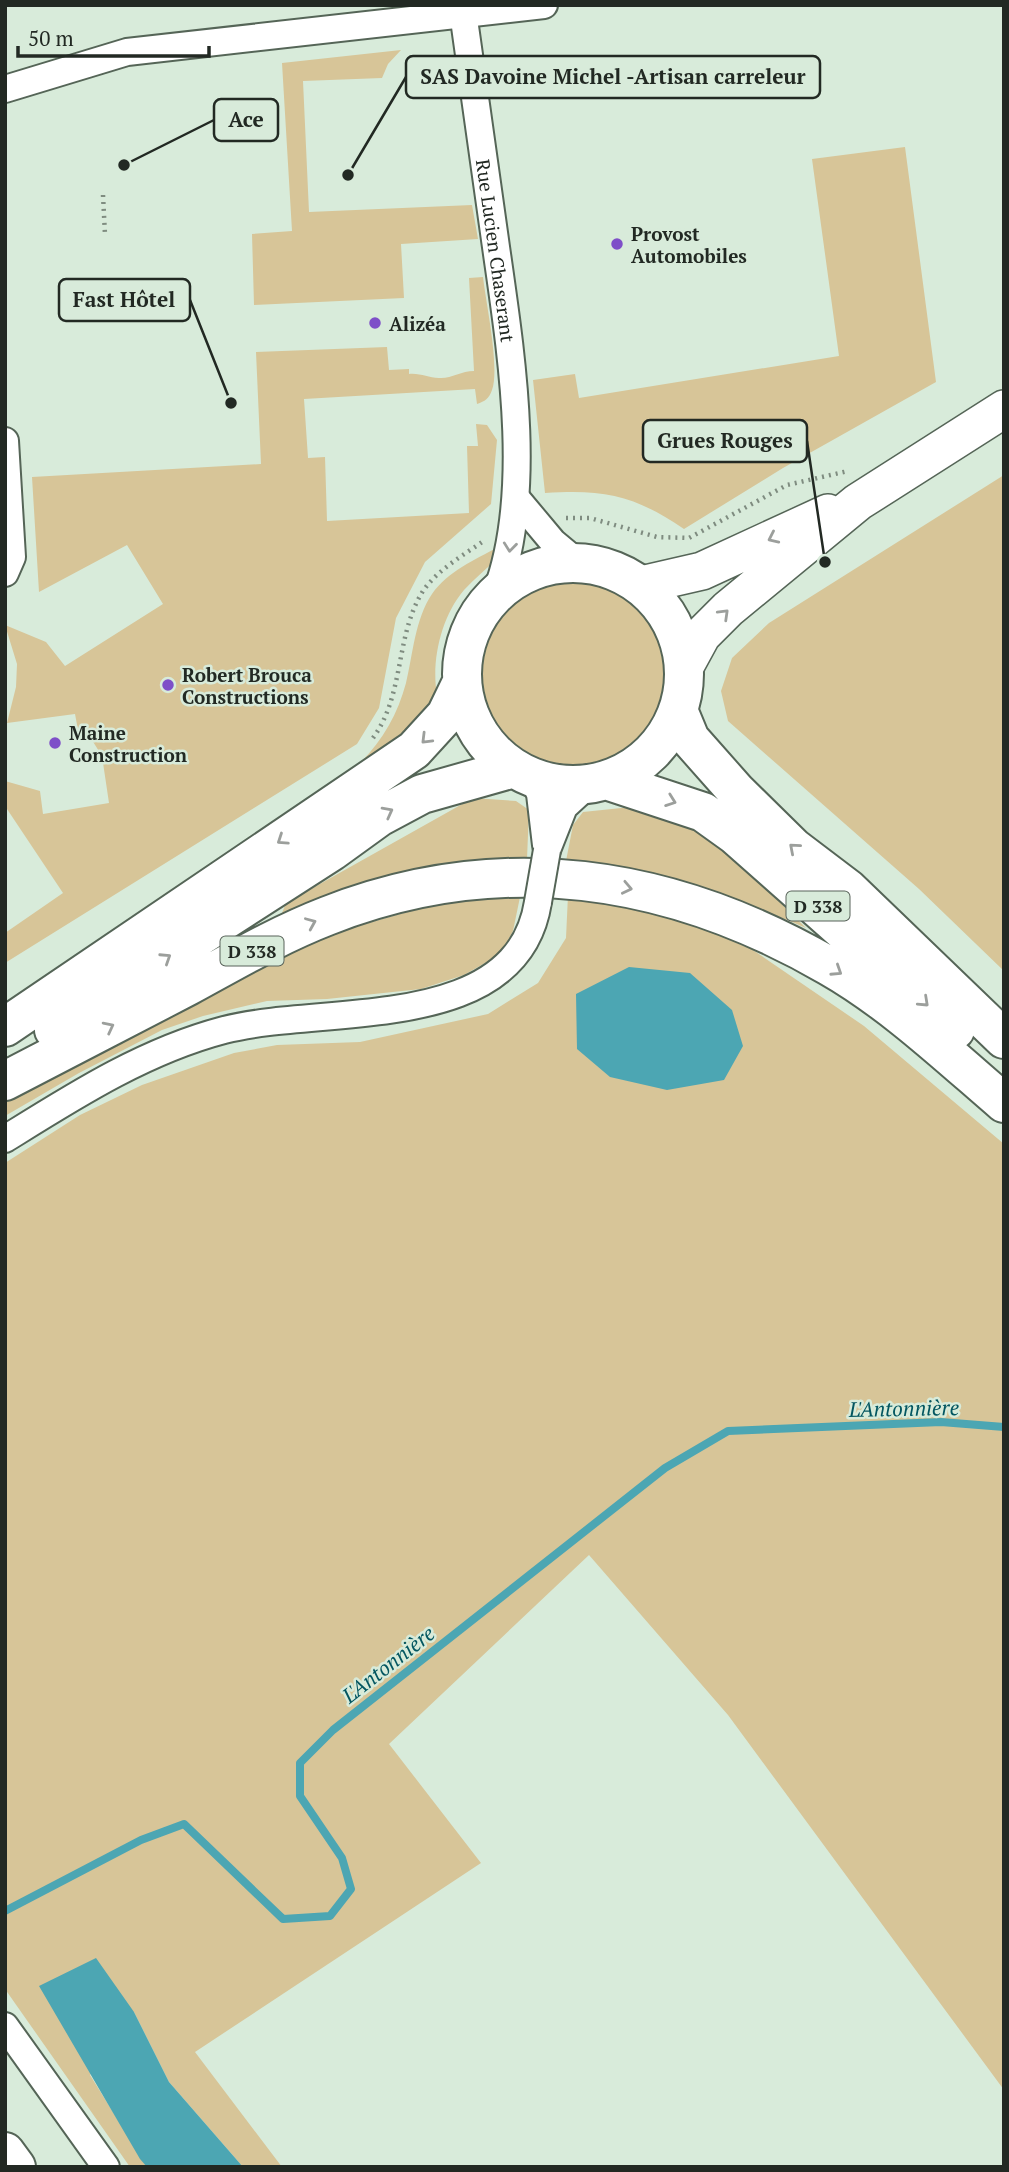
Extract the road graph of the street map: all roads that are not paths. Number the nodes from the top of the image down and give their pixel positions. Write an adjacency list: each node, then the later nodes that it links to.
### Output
1 (544, 5): 2 (street)
2 (463, 11): 3 (street); 7 (street, Rue Lucien Chaserant)
3 (5, 89)
4 (1004, 409): 6 (main road)
5 (5, 441): 9 (street)
6 (856, 486): 10 (main road, one-way to 10); 12 (main road, one-way to 6)
7 (521, 512): 8 (street); 11 (street, Rue Lucien Chaserant, one-way to 11)
8 (577, 562): 10 (main road); 11 (main road)
9 (5, 573)
10 (641, 585): 12 (main road)
11 (496, 593): 13 (main road)
12 (684, 668): 14 (main road)
13 (462, 682): 15 (main road); 18 (main road, one-way to 18)
14 (678, 710): 16 (main road); 19 (main road, D 338, one-way to 14)
15 (524, 773): 16 (main road); 17 (street); 20 (main road, D 338, one-way to 15)
16 (598, 782): 17 (street); 21 (main road, D 338, one-way to 21)
17 (547, 850): 24 (street, bridge)
18 (5, 1027)
19 (1004, 1039)
20 (5, 1062)
21 (1004, 1075)
22 (5, 1081): 23 (main road, D 338, one-way to 23)
23 (1004, 1103)
24 (5, 1139)
25 (5, 2026): 28 (street)
26 (5, 2152): 27 (main road)
27 (16, 2167)
28 (106, 2167)

